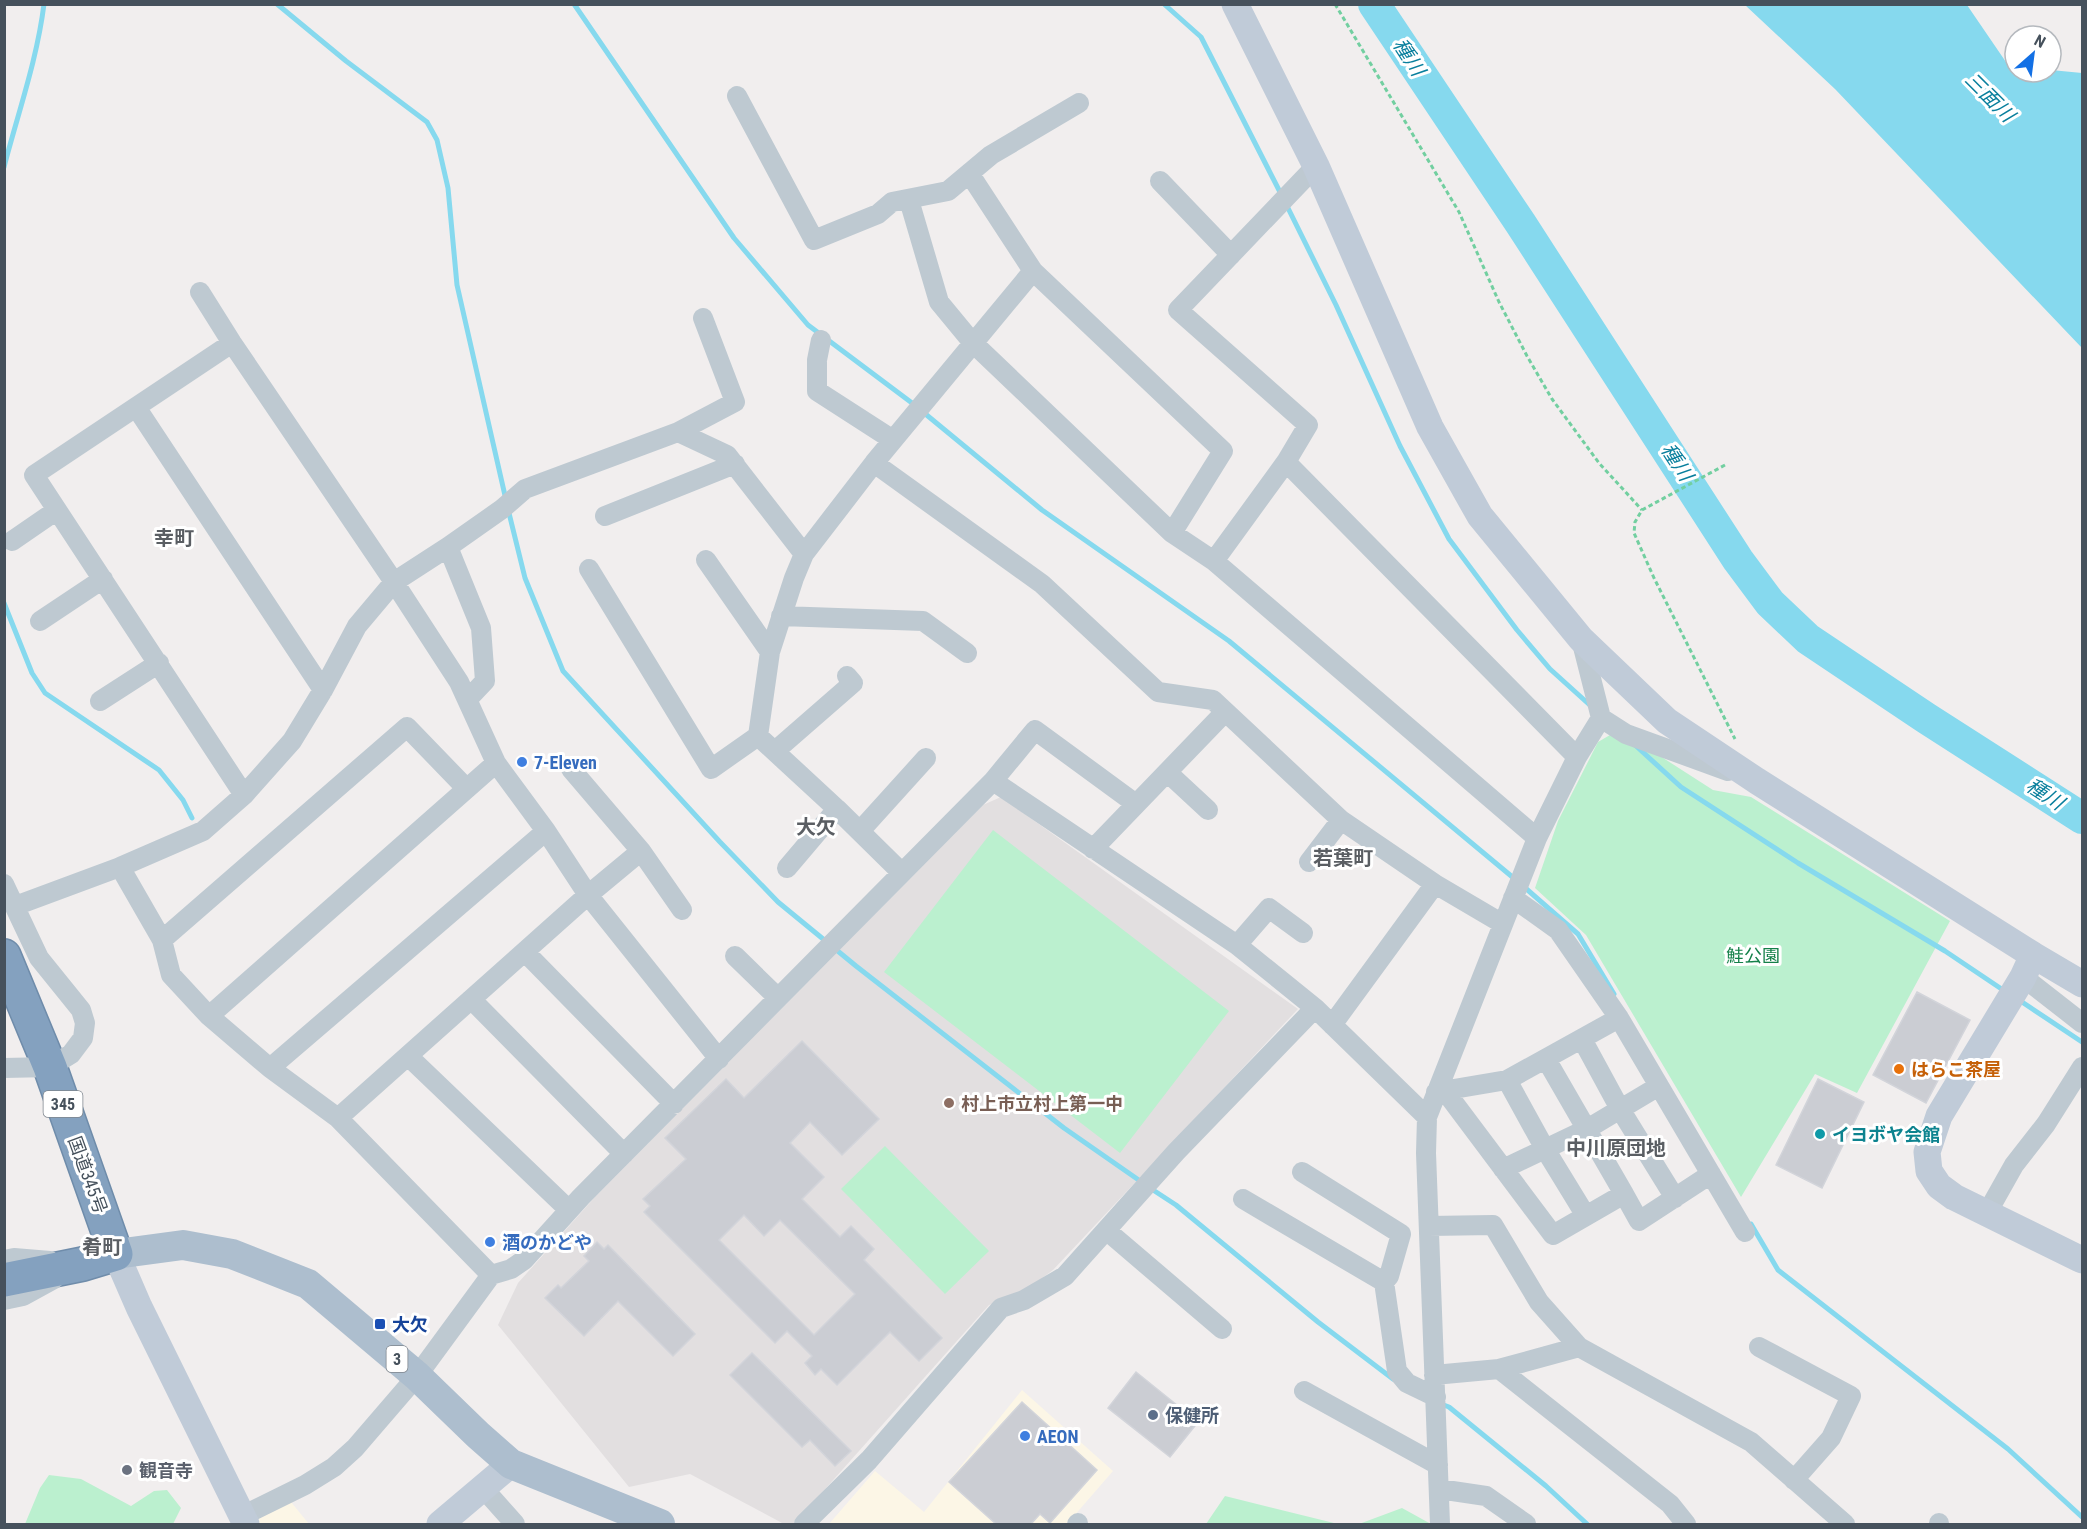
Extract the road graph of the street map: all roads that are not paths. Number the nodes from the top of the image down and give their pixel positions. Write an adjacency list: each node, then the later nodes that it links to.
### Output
1 (1235, 4): 4 (street)
2 (736, 96): 7 (street)
3 (1079, 103): 5 (street)
4 (1316, 166): 8 (street); 34 (street)
5 (969, 173): 7 (street); 9 (street)
6 (1160, 181): 8 (street)
7 (909, 200): 13 (street)
8 (1232, 255): 18 (street)
9 (1033, 271): 13 (street); 23 (street)
10 (200, 292): 14 (street)
11 (704, 318): 16 (street)
12 (821, 340): 17 (street)
13 (972, 342): 17 (street); 23 (street)
14 (232, 343): 15 (street); 31 (street)
15 (136, 407): 21 (street); 39 (street)
16 (678, 432): 20 (street); 25 (street)
17 (893, 440): 19 (street)
18 (1286, 462): 28 (street); 46 (street)
19 (874, 463): 26 (street); 42 (street)
20 (735, 464): 22 (street); 26 (street)
21 (57, 510): 24 (street); 30 (street)
22 (605, 516)
23 (1172, 533): 28 (street)
24 (12, 541)
25 (448, 547): 31 (street); 40 (street)
26 (804, 554): 32 (street)
27 (706, 560): 35 (street)
28 (1214, 561): 61 (street)
29 (589, 569): 44 (street)
30 (103, 579): 33 (street); 37 (street)
31 (394, 582): 39 (street); 40 (street)
32 (781, 616): 35 (street); 36 (street)
33 (40, 621)
34 (1581, 639): 43 (street); 52 (street)
35 (770, 652): 44 (street)
36 (967, 653)
37 (159, 663): 41 (street); 54 (street)
38 (847, 676): 45 (street)
39 (323, 690): 54 (street)
40 (468, 699): 48 (street)
41 (100, 701)
42 (1225, 712): 50 (street); 58 (street)
43 (1601, 718): 46 (street); 52 (street)
44 (758, 736): 45 (street)
45 (775, 751): 56 (street)
46 (1577, 757): 61 (street)
47 (927, 758): 60 (street)
48 (496, 764): 53 (street); 59 (street)
49 (571, 769): 63 (street)
50 (1167, 772): 55 (street); 57 (street)
51 (993, 781): 55 (street); 62 (street); 67 (street)
52 (1757, 782): 81 (street)
53 (466, 788): 76 (street); 86 (street)
54 (244, 795): 65 (street)
55 (1136, 804): 62 (street)
56 (837, 809): 60 (street); 66 (street)
57 (1208, 810)
58 (1341, 820): 64 (street); 69 (street)
59 (546, 831): 70 (street); 97 (street)
60 (860, 831): 67 (street)
61 (1537, 838): 71 (street)
62 (1093, 849): 77 (street)
63 (641, 851): 70 (street); 73 (street)
64 (1309, 862)
65 (120, 867): 72 (street); 76 (street)
66 (788, 868)
67 (902, 873): 83 (street)
68 (4, 884): 72 (street)
69 (1435, 884): 74 (street); 89 (street)
70 (588, 895): 78 (street); 92 (street)
71 (1513, 898): 74 (street); 87 (street)
72 (15, 906): 95 (street)
73 (682, 910)
74 (1503, 924): 100 (street)
75 (1303, 933): 77 (street)
76 (162, 940): 86 (street)
77 (1237, 945): 85 (street)
78 (525, 952): 84 (street); 101 (street)
79 (4, 956): 95 (highway, 国道345号 / 345)
80 (735, 956): 83 (street)
81 (2028, 966): 82 (street); 88 (street); 115 (street)
82 (2082, 984)
83 (777, 998): 92 (street)
84 (471, 999): 91 (street); 107 (street)
85 (1315, 1008): 89 (street); 118 (street)
86 (209, 1016): 97 (street)
87 (1619, 1018): 90 (street); 99 (street)
88 (2082, 1023)
89 (1332, 1025): 103 (street)
90 (1582, 1039): 93 (street); 102 (street)
91 (408, 1056): 104 (street); 114 (street)
92 (719, 1059): 101 (street)
93 (1546, 1059): 98 (street); 105 (street)
94 (2082, 1066): 115 (street)
95 (50, 1067): 96 (street); 120 (highway, 国道345号 / 345)
96 (4, 1068)
97 (270, 1068): 104 (street)
98 (1508, 1080): 100 (street); 106 (street)
99 (1659, 1086): 102 (street); 110 (street)
100 (1441, 1092): 103 (street); 108 (street)
101 (674, 1104): 107 (street)
102 (1620, 1109): 105 (street); 112 (street)
103 (1427, 1117): 117 (street)
104 (338, 1118): 124 (street)
105 (1587, 1129): 106 (street); 111 (street)
106 (1545, 1149): 108 (street); 116 (street)
107 (624, 1154): 114 (street)
108 (1503, 1169): 116 (street)
109 (1302, 1172): 126 (street)
110 (1711, 1174): 112 (street); 119 (street)
111 (1624, 1194): 112 (street); 116 (street)
112 (1675, 1198)
113 (1243, 1199): 126 (street)
114 (569, 1210): 124 (street)
115 (1987, 1214): 122 (street)
116 (1586, 1216)
117 (1429, 1226): 129 (street); 133 (street)
118 (1106, 1230): 128 (street); 145 (street)
119 (1745, 1232)
120 (116, 1254): 123 (highway); 132 (main road, 3); 141 (street)
121 (4, 1260): 123 (street)
122 (2082, 1260)
123 (83, 1264): 125 (highway); 127 (street)
124 (491, 1275): 132 (street)
125 (4, 1280)
126 (1384, 1282): 135 (street)
127 (4, 1300)
128 (1222, 1329)
129 (1579, 1347): 131 (street); 138 (street)
130 (1760, 1347): 138 (street)
131 (1498, 1369): 133 (street); 148 (street)
132 (417, 1376): 136 (main road, 3); 141 (street)
133 (1434, 1376): 135 (street)
134 (1304, 1391): 137 (street)
135 (1436, 1397): 137 (street)
136 (511, 1464): 139 (street); 144 (main road, 3)
137 (1438, 1465): 140 (street)
138 (1794, 1480): 149 (street)
139 (483, 1488): 142 (street); 143 (street)
140 (1439, 1488): 146 (street); 147 (street)
141 (244, 1520)
142 (440, 1524)
143 (515, 1524)
144 (660, 1524)
145 (804, 1524)
146 (1440, 1524)
147 (1526, 1524)
148 (1686, 1524)
149 (1845, 1524)

